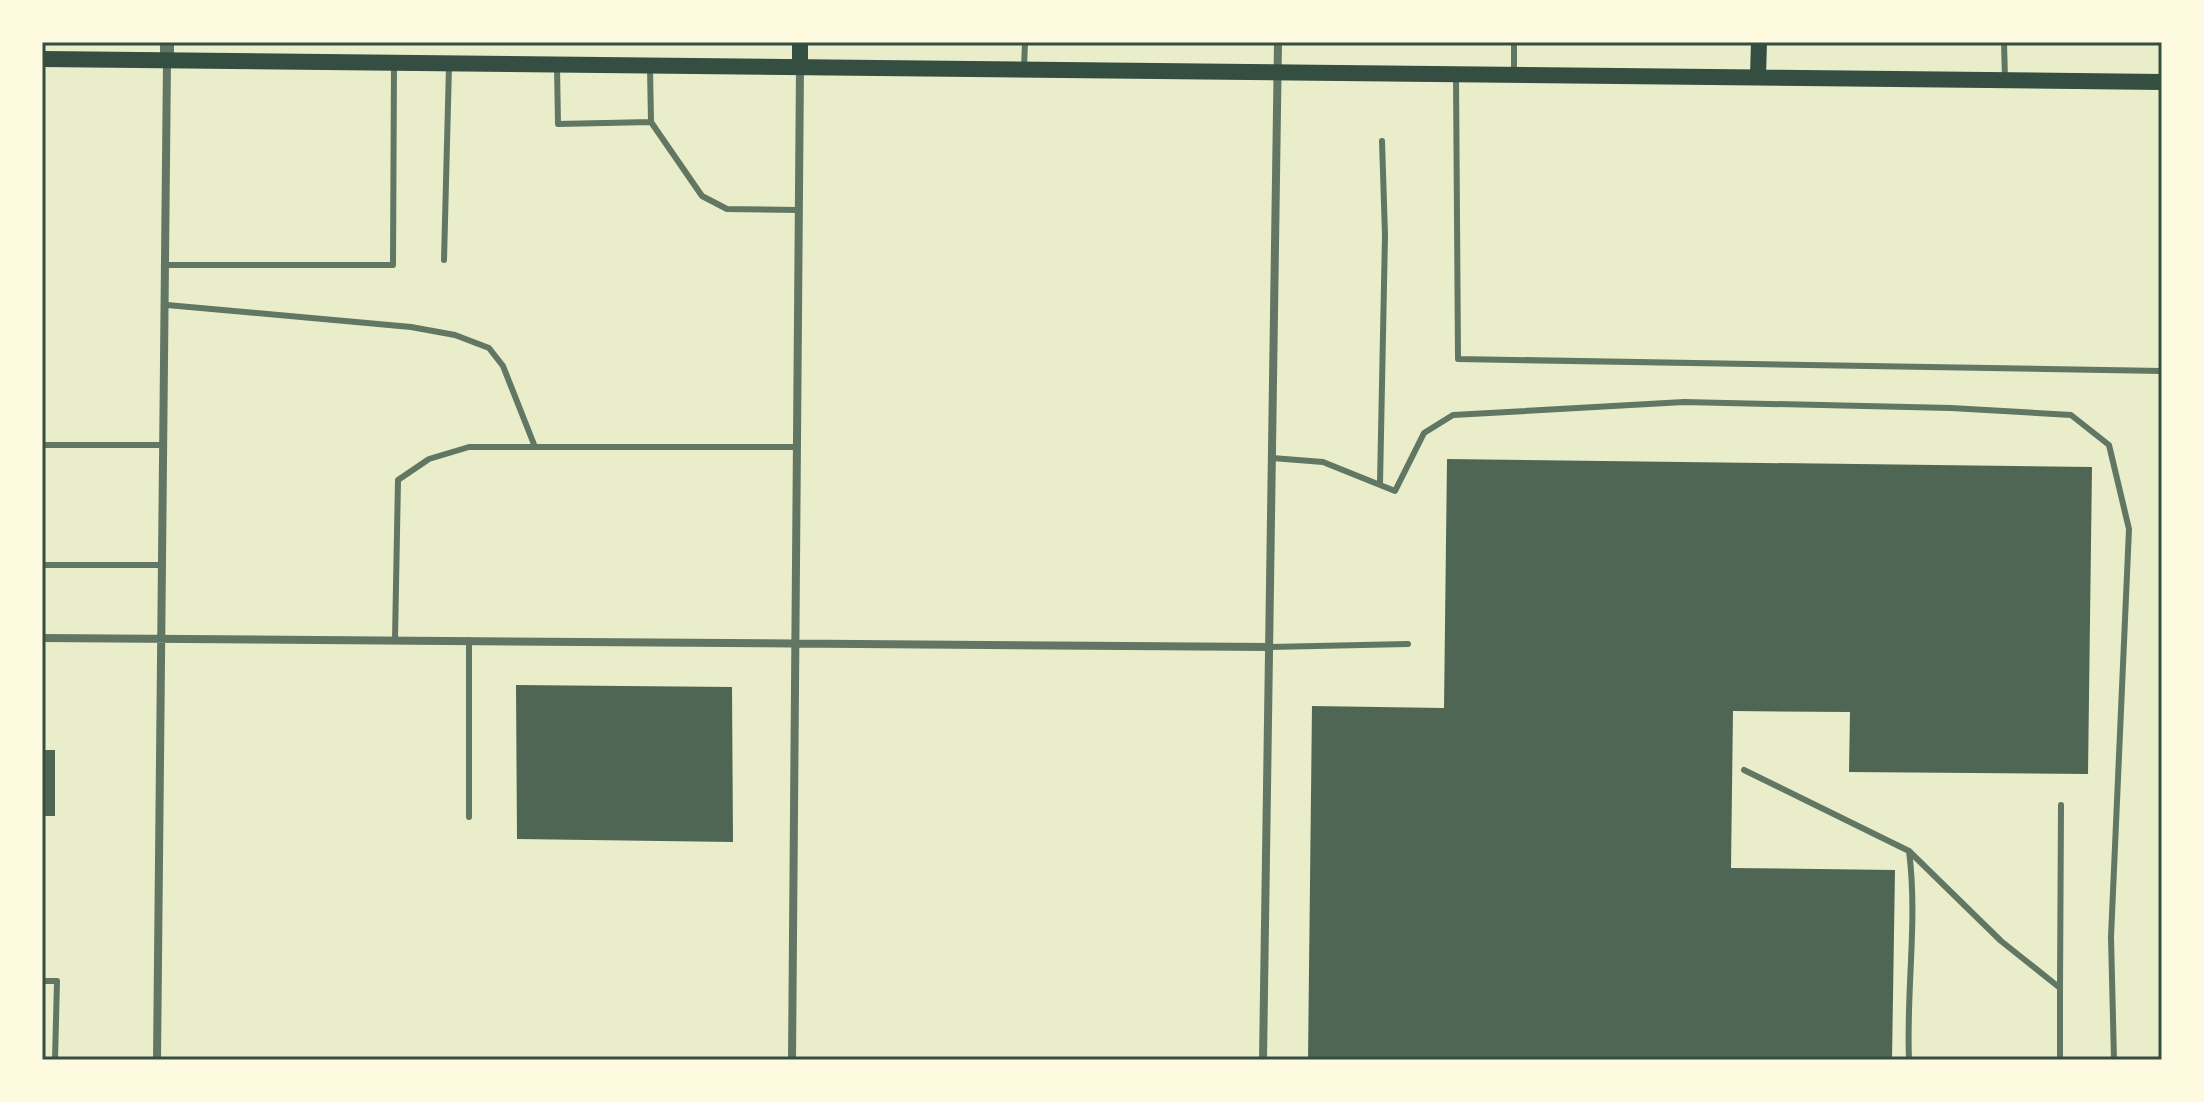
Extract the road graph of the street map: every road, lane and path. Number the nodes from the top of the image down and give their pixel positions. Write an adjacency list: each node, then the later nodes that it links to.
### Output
1 (167, 42): 9 (street)
2 (800, 42): 14 (main road)
3 (1025, 42): 15 (lane)
4 (1278, 42): 16 (street)
5 (1514, 42): 18 (lane)
6 (1759, 42): 19 (main road)
7 (2004, 42): 20 (lane)
8 (42, 59): 9 (main road)
9 (167, 60): 10 (main road); 26 (street)
10 (394, 62): 11 (main road); 26 (lane)
11 (449, 62): 12 (main road); 25 (lane)
12 (557, 64): 13 (main road); 22 (lane)
13 (650, 65): 14 (main road); 22 (lane)
14 (800, 66): 15 (main road); 24 (street)
15 (1024, 68): 16 (main road)
16 (1278, 71): 17 (main road); 33 (street)
17 (1456, 73): 18 (main road); 28 (lane)
18 (1514, 73): 19 (main road)
19 (1758, 76): 20 (main road)
20 (2005, 79): 21 (main road)
21 (2162, 82)
22 (651, 122): 24 (lane)
23 (1382, 141): 34 (lane)
24 (799, 210): 32 (street)
25 (444, 260)
26 (167, 265): 27 (street)
27 (167, 305): 30 (street); 31 (lane)
28 (2162, 371)
29 (42, 445): 30 (lane)
30 (164, 445): 36 (street)
31 (535, 447): 32 (lane); 39 (lane)
32 (797, 447): 41 (street)
33 (1272, 458): 34 (lane); 43 (street)
34 (1380, 484): 56 (lane)
35 (42, 565): 36 (lane)
36 (162, 565): 37 (street)
37 (162, 637): 38 (street); 39 (street); 51 (street)
38 (42, 638)
39 (395, 639): 40 (street)
40 (469, 640): 41 (street); 46 (lane)
41 (796, 643): 43 (street); 52 (street)
42 (1408, 644): 43 (lane)
43 (1270, 647): 53 (street)
44 (1744, 770): 47 (lane)
45 (2061, 805): 49 (lane)
46 (469, 817)
47 (1909, 851): 49 (lane); 54 (lane)
48 (42, 981): 50 (lane)
49 (2060, 988): 55 (lane)
50 (55, 1060)
51 (157, 1060)
52 (792, 1060)
53 (1263, 1060)
54 (1909, 1060)
55 (2060, 1060)
56 (2114, 1060)

